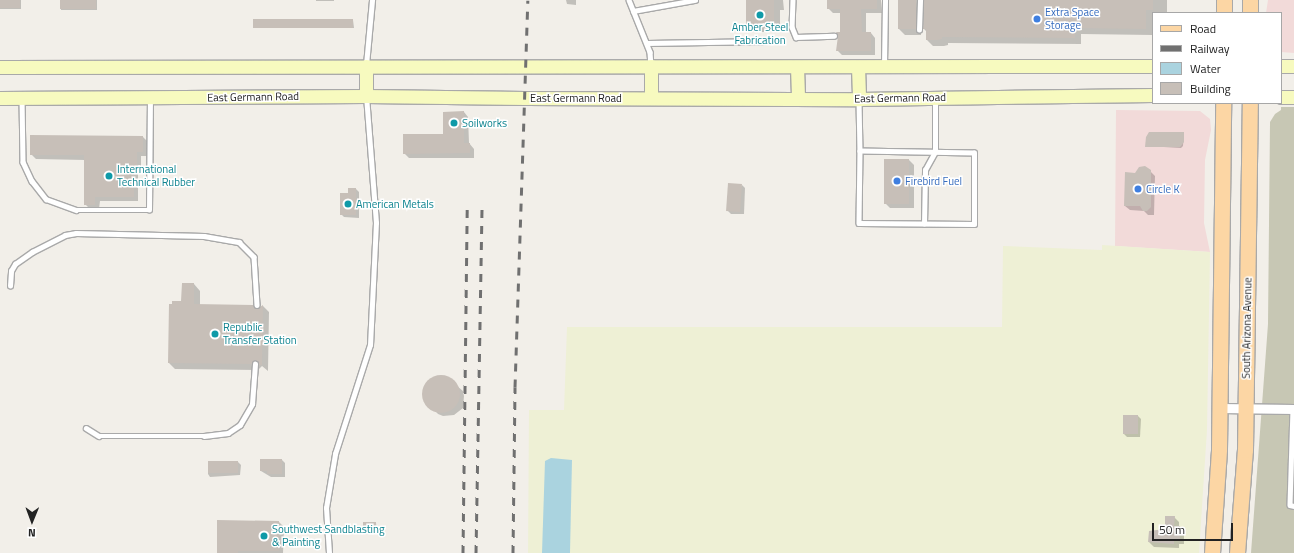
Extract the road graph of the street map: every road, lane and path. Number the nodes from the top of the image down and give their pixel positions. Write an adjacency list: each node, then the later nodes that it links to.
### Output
1 (372, 0): 16 (lane)
2 (629, 0): 9 (lane)
3 (695, 0): 9 (lane)
4 (792, 0): 13 (lane)
5 (885, 0): 24 (lane)
6 (920, 0): 12 (lane)
7 (1224, 0): 10 (main road)
8 (1250, 0): 11 (main road)
9 (633, 11): 15 (lane)
10 (1224, 12)
11 (1250, 12)
12 (919, 30)
13 (834, 36)
14 (769, 41): 15 (lane)
15 (647, 43): 17 (lane)
16 (366, 66): 17 (main road); 21 (main road); 26 (main road)
17 (651, 66): 22 (main road); 32 (main road)
18 (1152, 66): 24 (main road)
19 (1282, 66): 20 (main road)
20 (1294, 66)
21 (0, 67)
22 (797, 67): 23 (main road); 33 (main road)
23 (858, 67): 24 (main road); 35 (main road)
24 (884, 67)
25 (1152, 95): 34 (main road, East Germann Road)
26 (366, 96): 31 (main road, East Germann Road); 32 (main road, East Germann Road); 49 (lane)
27 (1282, 97): 28 (main road)
28 (1294, 97)
29 (0, 98): 30 (main road, East Germann Road)
30 (22, 98): 31 (main road, East Germann Road); 31 (lane)
31 (150, 98)
32 (651, 98): 33 (main road, East Germann Road)
33 (798, 98): 35 (main road, East Germann Road)
34 (935, 98): 35 (main road, East Germann Road); 39 (lane)
35 (859, 99): 38 (lane)
36 (1224, 104): 44 (main road)
37 (1250, 104): 45 (main road, South Arizona Avenue)
38 (860, 151): 39 (lane); 40 (lane)
39 (935, 152): 40 (lane); 40 (lane)
40 (924, 224)
41 (10, 286): 42 (lane)
42 (257, 305)
43 (255, 364): 47 (lane)
44 (1220, 408): 45 (street); 50 (main road)
45 (1245, 408): 46 (street); 51 (main road, South Arizona Avenue)
46 (1293, 409): 48 (lane)
47 (86, 428)
48 (1294, 506)
49 (329, 553)
50 (1212, 553)
51 (1237, 553)

